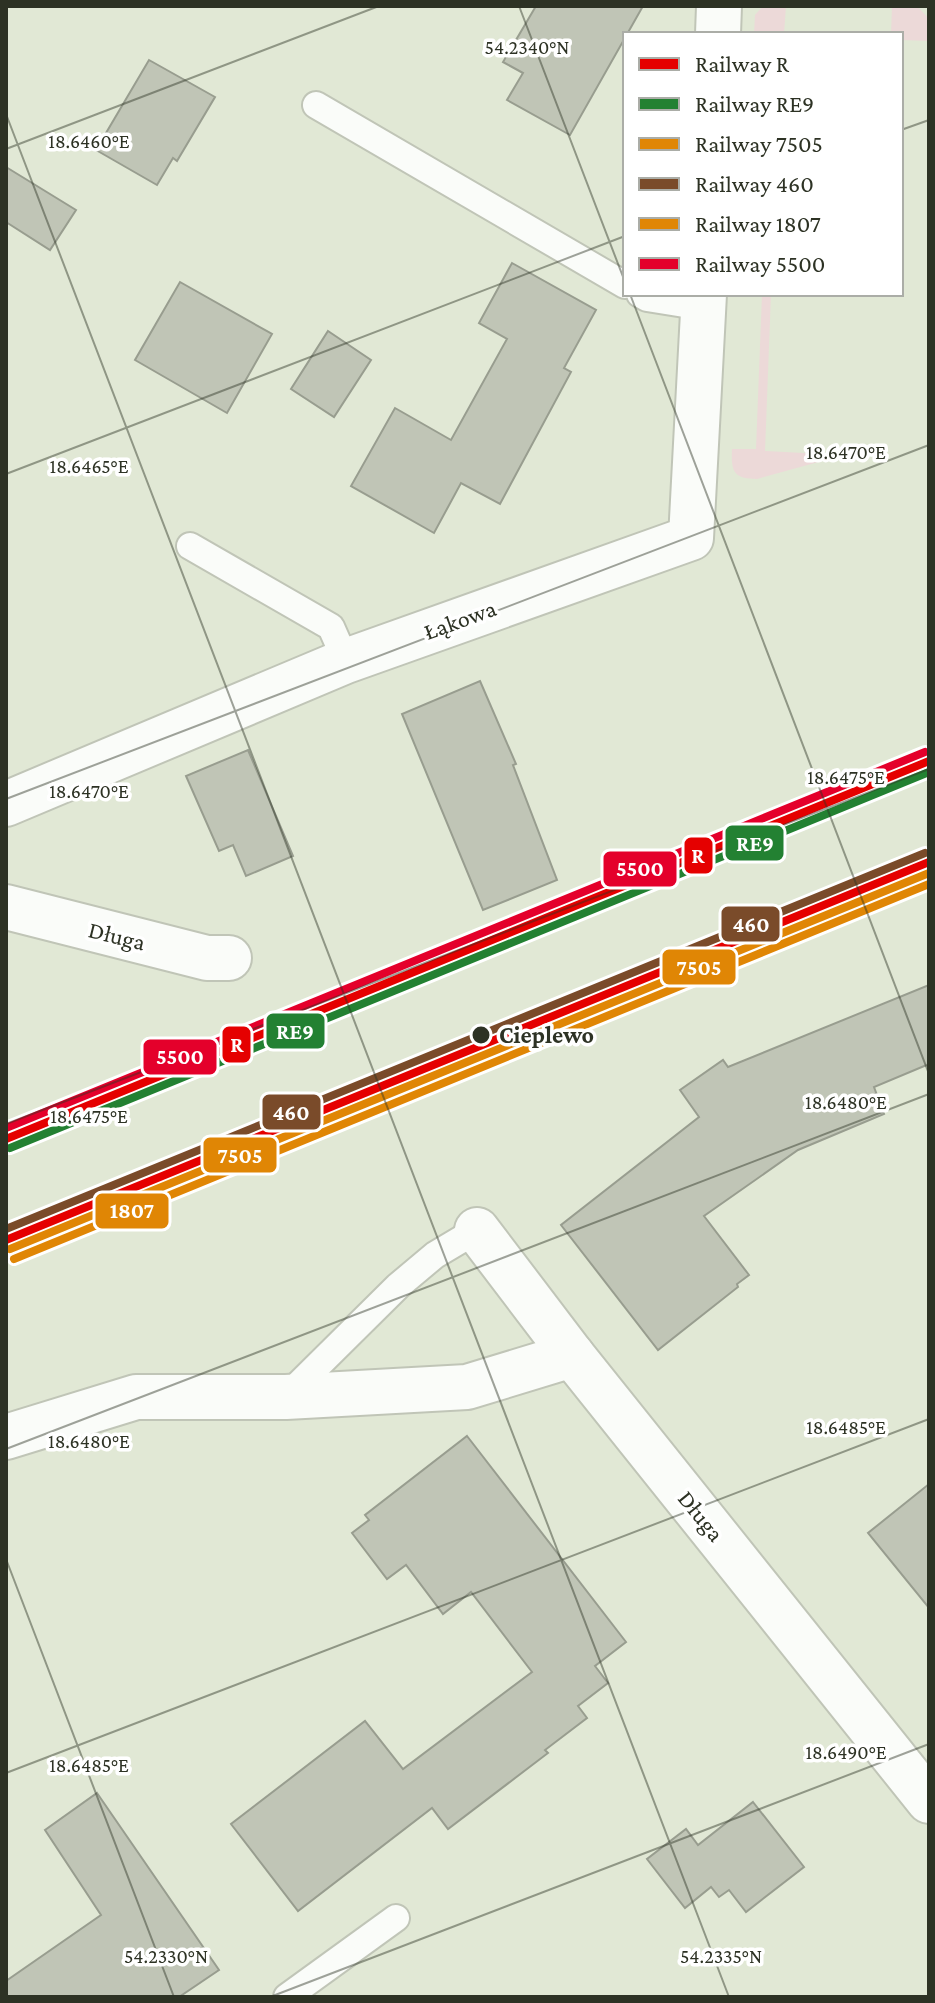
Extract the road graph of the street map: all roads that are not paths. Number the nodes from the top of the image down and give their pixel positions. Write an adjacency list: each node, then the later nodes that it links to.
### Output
1 (719, 6): 2 (street)
2 (718, 32)
3 (316, 105): 4 (lane)
4 (623, 284)
5 (644, 296): 6 (lane)
6 (704, 300): 8 (street, Łąkowa)
7 (190, 546): 8 (lane)
8 (346, 661): 9 (street, Łąkowa)
9 (6, 804)
10 (6, 907): 11 (street, Długa)
11 (229, 958)
12 (477, 1230): 13 (street, Długa); 14 (lane)
13 (572, 1355): 14 (street); 16 (street, Długa)
14 (286, 1397): 15 (street)
15 (6, 1437)
16 (929, 1801)
17 (396, 1918): 18 (lane)
18 (287, 1997)

